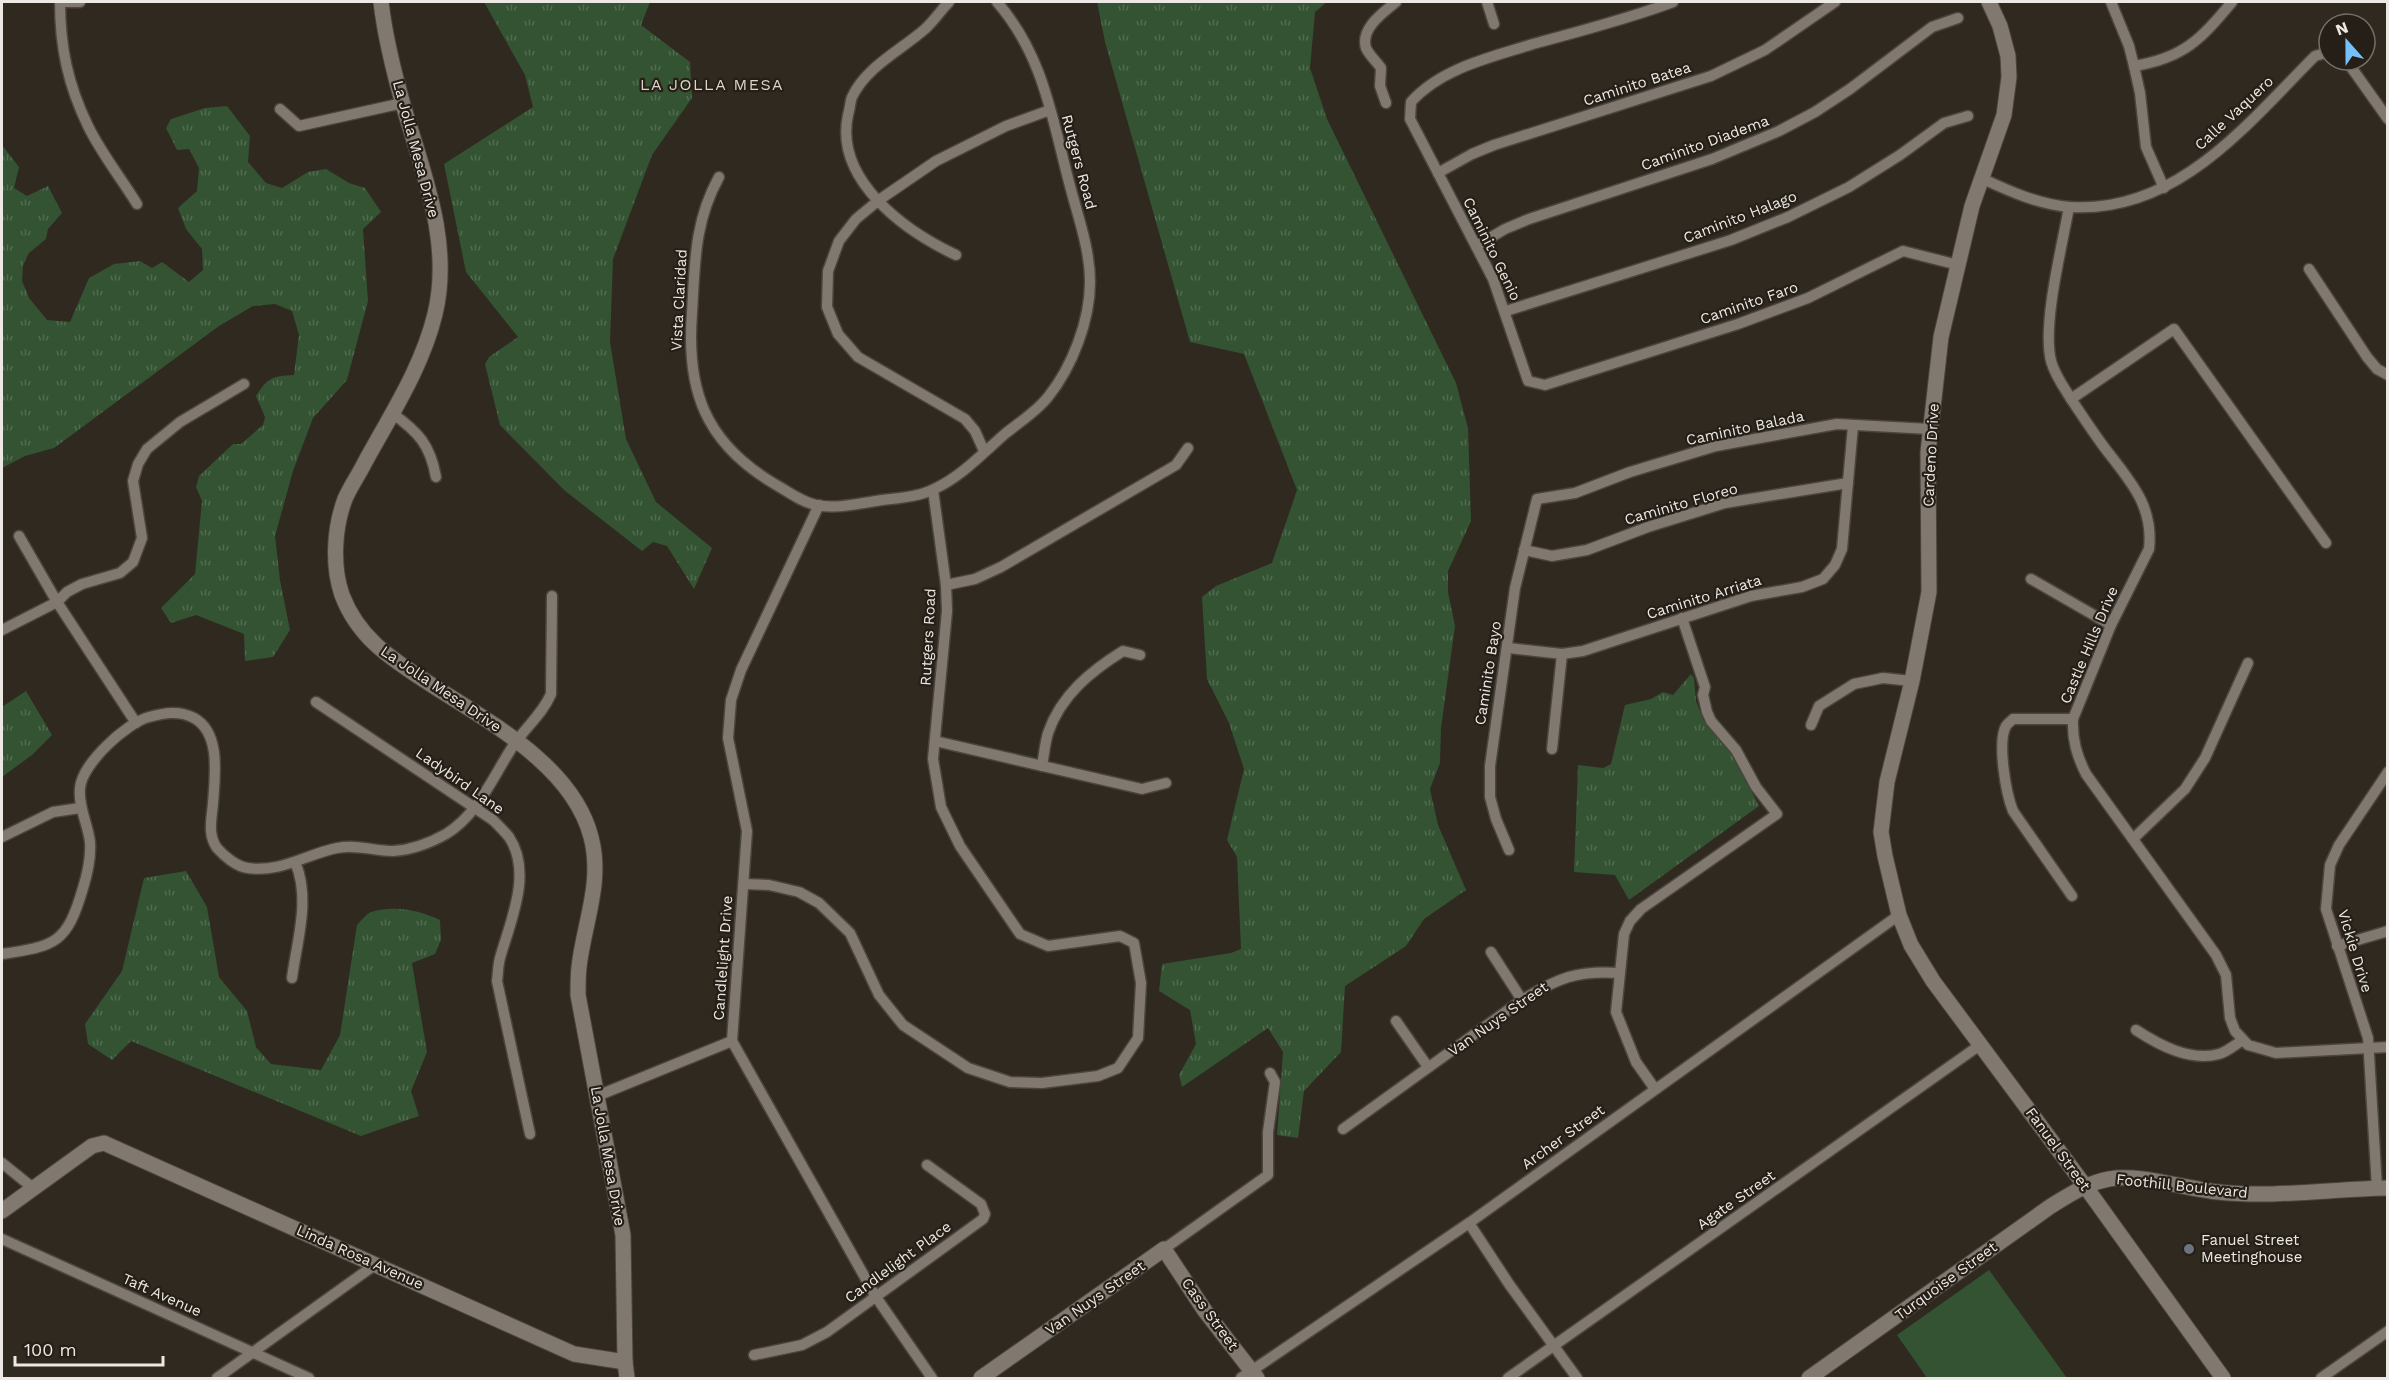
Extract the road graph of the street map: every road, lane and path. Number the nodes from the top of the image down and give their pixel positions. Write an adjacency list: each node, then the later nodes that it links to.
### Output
1 (60, 2): 2 (street); 29 (street)
2 (80, 2)
3 (381, 2): 18 (street, La Jolla Mesa Drive)
4 (949, 2): 28 (street)
5 (997, 2): 21 (street, Rutgers Road)
6 (1396, 2): 19 (street)
7 (1487, 2): 14 (street)
8 (1673, 2): 24 (street, Caminito Genio)
9 (1835, 2): 24 (street, Caminito Batea)
10 (1989, 2): 26 (street, Cardeno Drive)
11 (2111, 2): 16 (street)
12 (2232, 2): 16 (street)
13 (1958, 18): 31 (street, Caminito Diadema)
14 (1494, 24)
15 (2317, 55): 27 (street, Calle Vaquero)
16 (2134, 66): 27 (street)
17 (2355, 72): 23 (street)
18 (403, 103): 20 (street); 40 (street, La Jolla Mesa Drive)
19 (1386, 103)
20 (280, 109)
21 (1050, 110): 28 (street); 44 (street, Rutgers Road)
22 (1968, 116): 35 (street, Caminito Halago)
23 (2388, 119)
24 (1438, 173): 31 (street, Caminito Genio)
25 (719, 177): 49 (street, Vista Claridad)
26 (1983, 178): 30 (street, Calle Vaquero); 33 (street, Cardeno Drive)
27 (2164, 188): 30 (street, Calle Vaquero)
28 (879, 200): 32 (street); 44 (street)
29 (137, 204)
30 (2069, 207): 39 (street, Castle Hills Drive)
31 (1476, 246): 35 (street, Caminito Genio)
32 (956, 255)
33 (1958, 265): 38 (street, Caminito Faro); 42 (street, Cardeno Drive)
34 (2309, 269): 36 (street)
35 (1506, 310): 38 (street, Caminito Genio)
36 (2388, 375)
37 (244, 384): 56 (street)
38 (1545, 386)
39 (2071, 399): 51 (street); 58 (street, Castle Hills Drive)
40 (392, 412): 45 (street); 69 (street, La Jolla Mesa Drive)
41 (1852, 426): 42 (street, Caminito Balada); 46 (street, Caminito Arriata); 48 (street, Caminito Balada)
42 (1930, 429): 64 (street, Cardeno Drive)
43 (1188, 448): 54 (street)
44 (984, 452): 47 (street, Rutgers Road)
45 (436, 477)
46 (1848, 483): 52 (street, Caminito Floreo); 57 (street, Caminito Arriata)
47 (933, 490): 49 (street, Vista Claridad); 54 (street, Rutgers Road)
48 (1537, 499): 52 (street, Caminito Bayo)
49 (819, 505): 81 (street, Candlelight Drive)
50 (19, 536): 56 (street)
51 (2326, 543)
52 (1524, 550): 60 (street, Caminito Bayo)
53 (2031, 579): 58 (street)
54 (946, 585): 70 (street, Rutgers Road)
55 (552, 596): 69 (street)
56 (57, 602): 59 (street); 67 (street)
57 (1682, 618): 61 (street, Caminito Arriata); 88 (street)
58 (2111, 625): 66 (street, Castle Hills Drive)
59 (2, 630)
60 (1509, 648): 61 (street, Caminito Arriata); 79 (street, Caminito Bayo)
61 (1562, 654): 71 (street)
62 (1140, 655): 72 (street)
63 (2248, 663): 78 (street)
64 (1912, 681): 68 (street); 83 (street, Cardeno Drive)
65 (316, 702): 76 (street, Ladybird Lane)
66 (2073, 719): 78 (street, Castle Hills Drive); 82 (street)
67 (136, 723): 75 (street); 80 (street)
68 (1811, 725)
69 (517, 741): 76 (street); 101 (street, La Jolla Mesa Drive)
70 (935, 741): 72 (street); 81 (street, Rutgers Road)
71 (1552, 749)
72 (1042, 766): 74 (street)
73 (2388, 772): 85 (street, Vickie Drive)
74 (1166, 783)
75 (80, 808): 77 (street); 87 (street)
76 (475, 808): 80 (street); 103 (street, Ladybird Lane)
77 (2, 837)
78 (2133, 839): 93 (street, Castle Hills Drive)
79 (1509, 850)
80 (295, 862): 89 (street)
81 (744, 884): 94 (street, Candlelight Drive)
82 (2072, 896)
83 (1899, 915): 95 (street, Fanuel Street); 100 (street, Archer Street)
84 (2388, 931): 85 (street)
85 (2337, 946): 97 (street, Vickie Drive)
86 (1491, 952): 90 (street)
87 (2, 954)
88 (1620, 974): 90 (street, Van Nuys Street); 100 (street)
89 (292, 978)
90 (1522, 1000): 98 (street, Van Nuys Street)
91 (1396, 1021): 98 (street)
92 (2136, 1030): 93 (street)
93 (2243, 1040): 97 (street)
94 (732, 1041): 101 (street); 114 (street, Candlelight Drive)
95 (1980, 1045): 106 (street, Fanuel Street); 116 (street, Agate Street)
96 (2388, 1047): 97 (street)
97 (2369, 1048): 108 (street, Vickie Drive)
98 (1428, 1067): 102 (street, Van Nuys Street)
99 (1270, 1073): 112 (street, Van Nuys Street)
100 (1655, 1089): 110 (street, Archer Street)
101 (597, 1096): 119 (street, La Jolla Mesa Drive)
102 (1343, 1129)
103 (530, 1134)
104 (2, 1163): 107 (street)
105 (927, 1165): 114 (street, Candlelight Place)
106 (2085, 1186): 108 (street, Foothill Boulevard); 128 (street, Turquoise Street); 129 (street, Fanuel Street)
107 (33, 1188): 109 (street); 113 (street, Linda Rosa Avenue)
108 (2382, 1188)
109 (2, 1211)
110 (1469, 1223): 116 (street); 120 (street, Archer Street)
111 (2, 1239): 117 (street, Taft Avenue)
112 (1164, 1249): 120 (street, Cass Street); 125 (street, Van Nuys Street)
113 (376, 1264): 117 (street); 119 (street, Linda Rosa Avenue)
114 (876, 1297): 118 (street, Candlelight Place); 124 (street, Candlelight Drive)
115 (2388, 1331): 130 (street)
116 (1554, 1346): 126 (street, Agate Street); 127 (street)
117 (253, 1353): 121 (street); 122 (street, Taft Avenue)
118 (754, 1355)
119 (624, 1362): 123 (street, La Jolla Mesa Drive)
120 (1250, 1376)
121 (216, 1378)
122 (309, 1378)
123 (627, 1378)
124 (932, 1378)
125 (981, 1378)
126 (1508, 1378)
127 (1577, 1378)
128 (1809, 1378)
129 (2223, 1378)
130 (2321, 1378)

